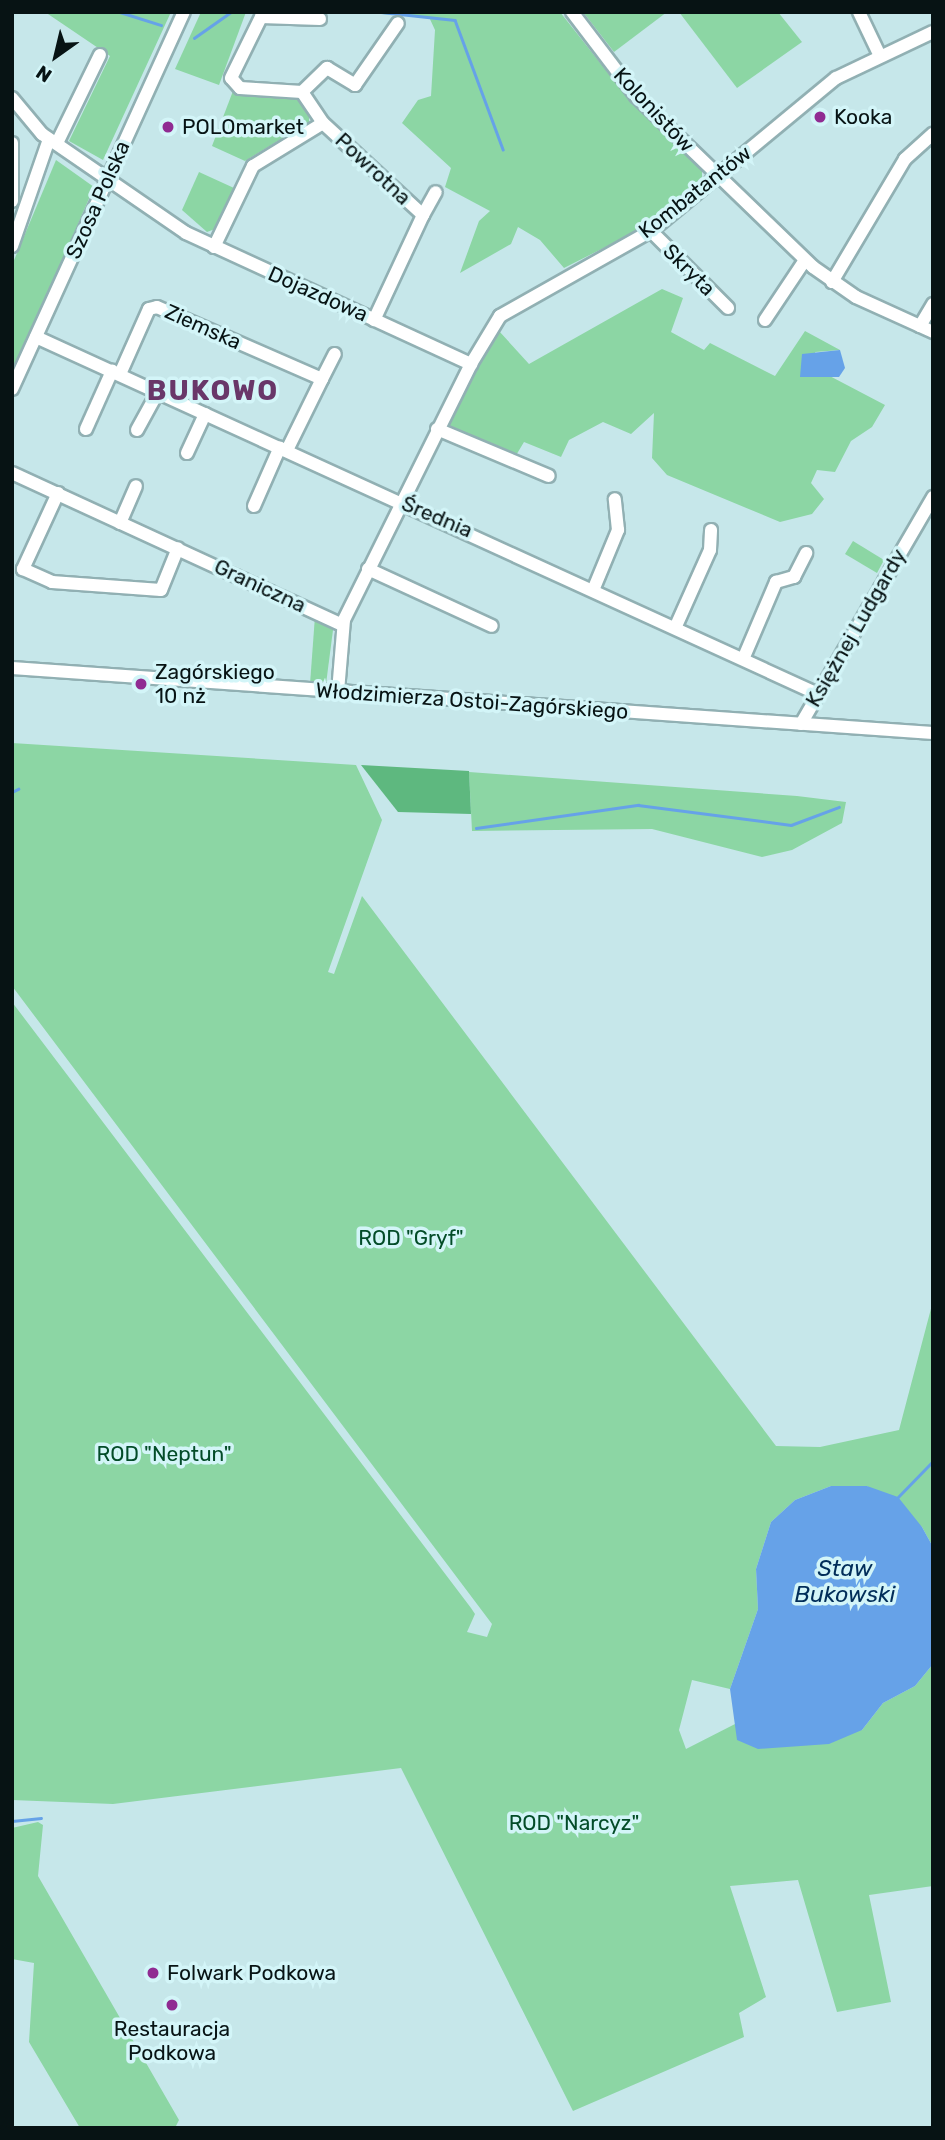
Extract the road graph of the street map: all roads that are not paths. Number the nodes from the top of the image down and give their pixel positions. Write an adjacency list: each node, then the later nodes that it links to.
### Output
1 (184, 12): 15 (street, Szosa Polska)
2 (572, 12): 16 (street, Kolonistów)
3 (859, 12): 8 (street)
4 (320, 19): 9 (street)
5 (398, 23): 9 (street)
6 (933, 33): 8 (street, Kombatantów)
7 (100, 55): 13 (street)
8 (880, 56): 16 (street, Kombatantów)
9 (302, 92): 11 (street, Powrotna)
10 (12, 98): 13 (street, Dojazdowa)
11 (323, 122): 21 (street, Powrotna); 24 (street, Powrotna)
12 (933, 134): 26 (street)
13 (53, 141): 15 (street, Dojazdowa); 18 (street)
14 (12, 143): 17 (street)
15 (109, 177): 24 (street, Dojazdowa); 33 (street, Szosa Polska)
16 (718, 177): 22 (street, Kombatantów); 25 (street, Kolonistów)
17 (14, 186): 18 (street); 20 (street)
18 (34, 188): 23 (street)
19 (436, 192): 21 (street, Powrotna)
20 (12, 201)
21 (422, 215): 29 (street, Powrotna)
22 (651, 231): 28 (street, Skryta); 35 (street, Kombatantów)
23 (12, 246)
24 (214, 247): 29 (street, Dojazdowa)
25 (804, 260): 26 (street, Kolonistów); 30 (street)
26 (832, 282): 31 (street, Kolonistów)
27 (933, 304): 31 (street)
28 (728, 308)
29 (374, 320): 35 (street, Dojazdowa)
30 (765, 320)
31 (920, 326): 32 (street, Kolonistów)
32 (933, 332)
33 (36, 337): 36 (street, Średnia); 38 (street, Szosa Polska)
34 (335, 354): 37 (street)
35 (471, 364): 43 (street)
36 (116, 372): 37 (street, Ziemska); 39 (street, Średnia); 41 (street)
37 (322, 379): 44 (street)
38 (12, 388)
39 (159, 390): 40 (street, Średnia); 42 (street)
40 (205, 414): 44 (street, Średnia); 45 (street)
41 (86, 429)
42 (137, 429)
43 (437, 429): 47 (street); 52 (street)
44 (284, 448): 52 (street, Średnia); 53 (street)
45 (187, 453)
46 (12, 473): 49 (street, Graniczna)
47 (549, 476)
48 (136, 486): 54 (street)
49 (58, 494): 54 (street, Graniczna); 58 (street)
50 (933, 497): 67 (street, Księżnej Ludgardy)
51 (615, 499): 60 (street)
52 (400, 500): 59 (street); 60 (street, Średnia)
53 (254, 506)
54 (120, 523): 56 (street, Graniczna)
55 (711, 530): 63 (street)
56 (178, 548): 58 (street); 61 (street, Graniczna)
57 (806, 553): 64 (street)
58 (18, 567)
59 (368, 569): 61 (street); 62 (street)
60 (593, 588): 63 (street, Średnia)
61 (342, 625): 66 (street)
62 (492, 626)
63 (676, 626): 64 (street, Średnia)
64 (744, 657): 67 (street, Średnia)
65 (12, 668): 66 (street, Włodzimierza Ostoi-Zagórskiego)
66 (338, 692): 68 (street, Włodzimierza Ostoi-Zagórskiego)
67 (818, 694): 68 (street, Księżnej Ludgardy)
68 (800, 724): 69 (street, Włodzimierza Ostoi-Zagórskiego)
69 (933, 733)

